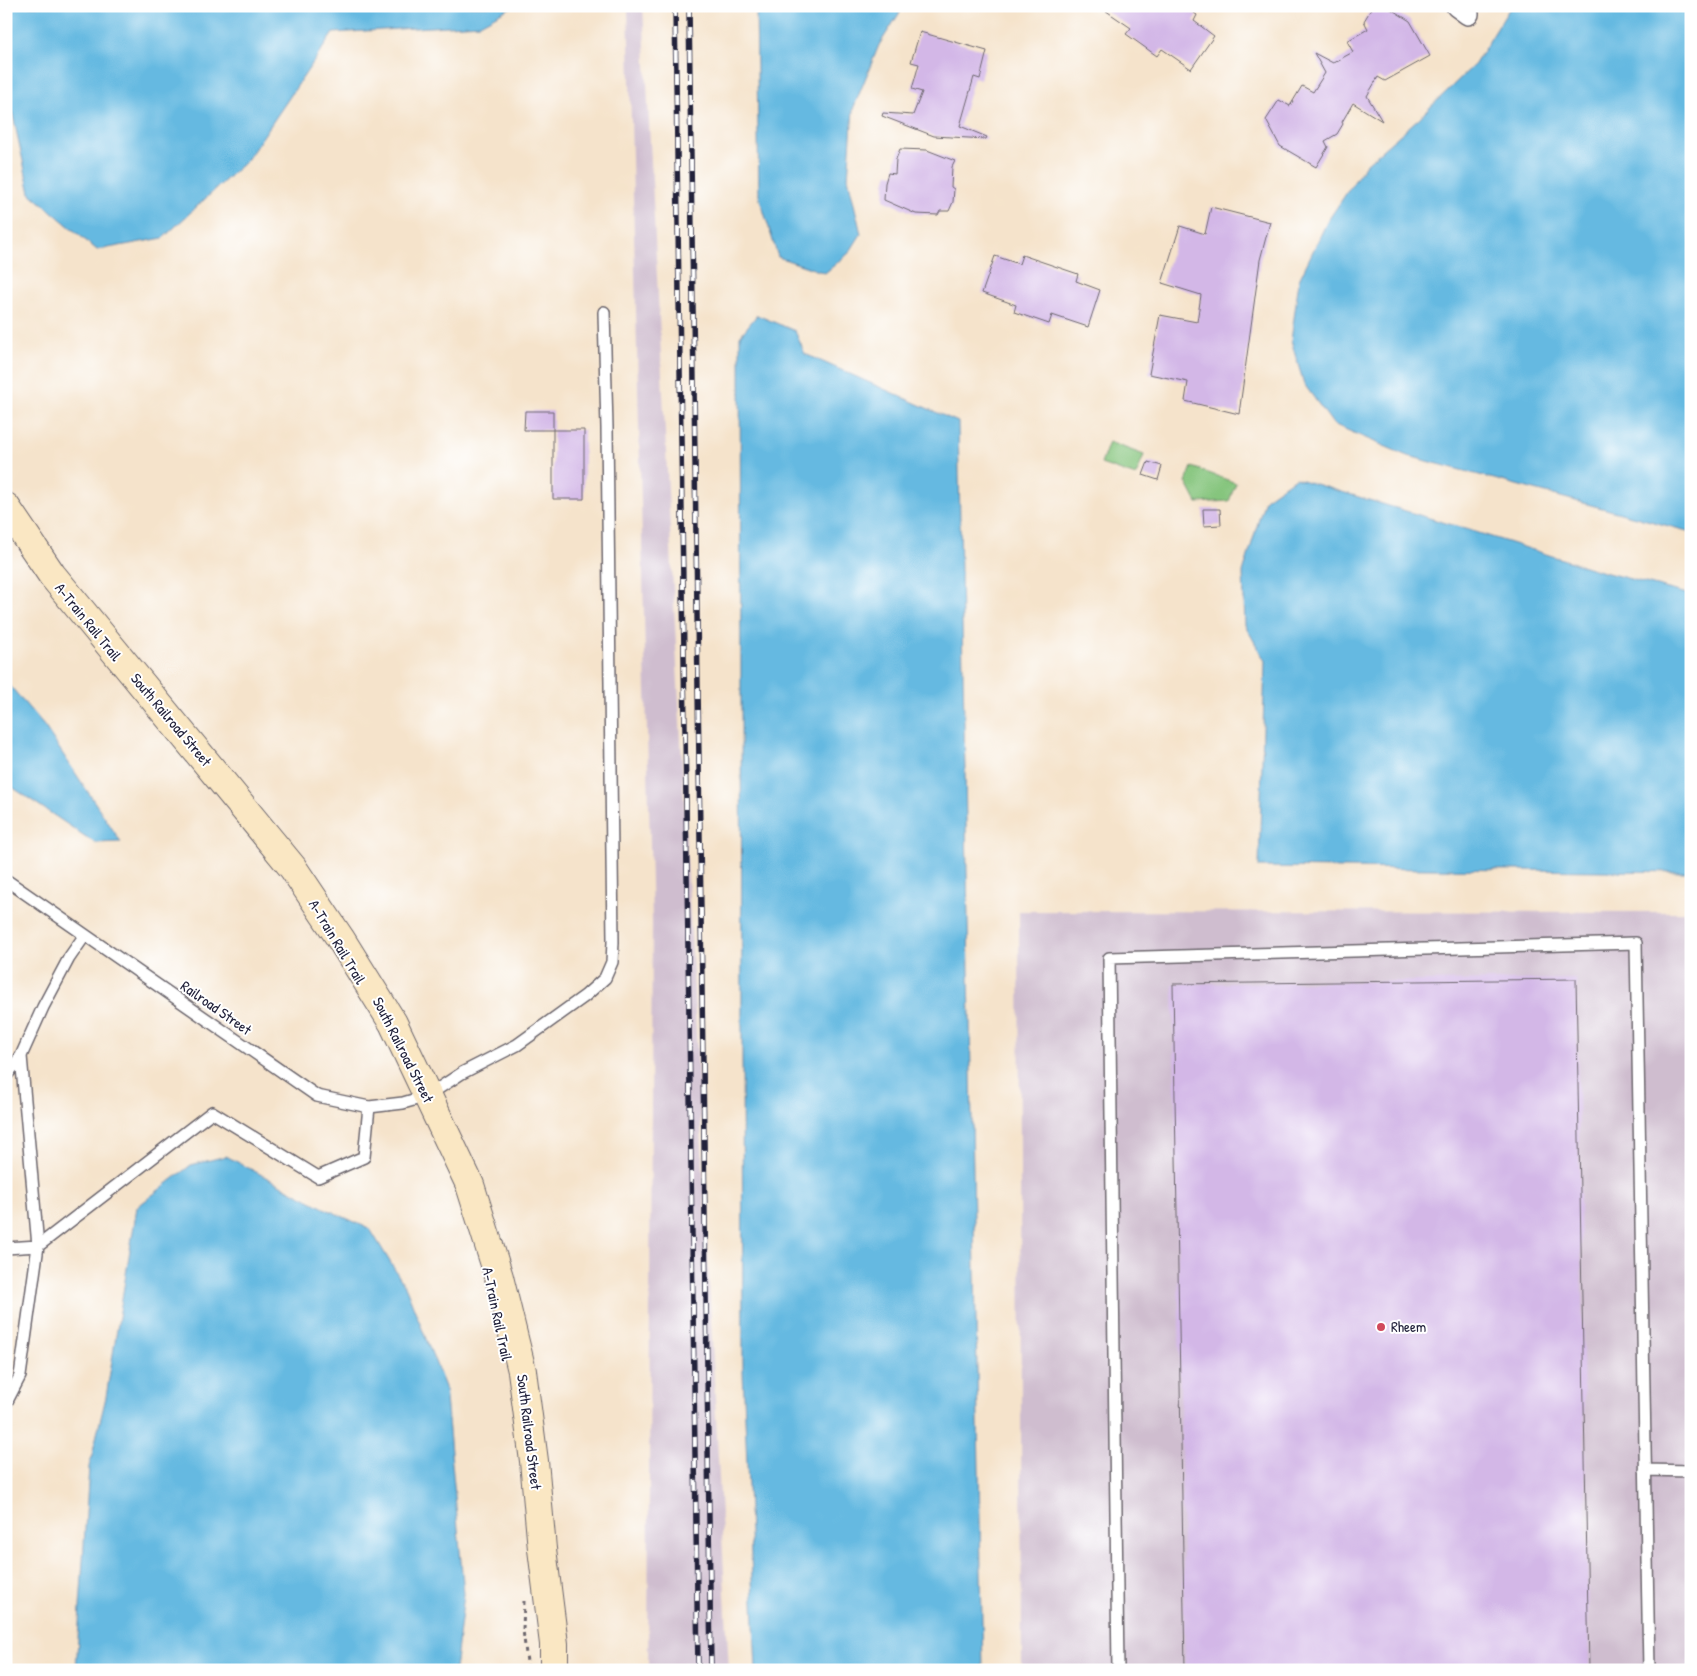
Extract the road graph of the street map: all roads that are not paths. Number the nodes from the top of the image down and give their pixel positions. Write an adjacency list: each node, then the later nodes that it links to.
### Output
1 (604, 312): 7 (lane, Railroad Street)
2 (6, 507): 7 (street, South Railroad Street)
3 (6, 880): 4 (lane, Railroad Street)
4 (85, 935): 5 (lane); 8 (lane, Railroad Street)
5 (20, 1056): 6 (lane); 9 (lane)
6 (6, 1076)
7 (427, 1096): 8 (lane, Railroad Street); 14 (street, South Railroad Street)
8 (369, 1107): 9 (lane)
9 (38, 1246): 10 (lane); 11 (lane)
10 (6, 1248)
11 (6, 1402)
12 (1645, 1470): 13 (lane); 15 (lane); 16 (lane)
13 (1691, 1471)
14 (554, 1670)
15 (1118, 1670)
16 (1649, 1670)

